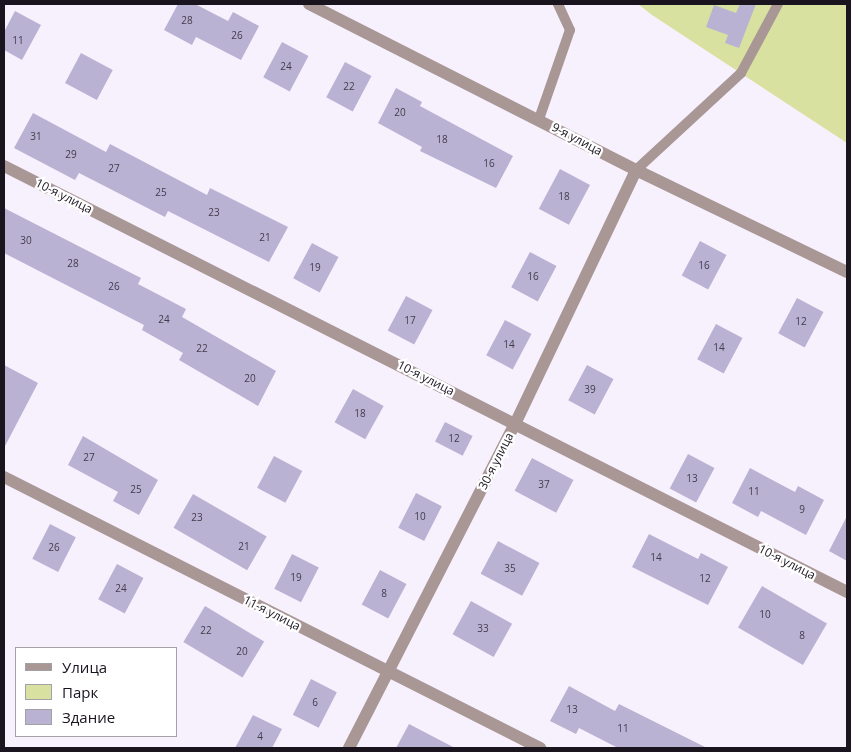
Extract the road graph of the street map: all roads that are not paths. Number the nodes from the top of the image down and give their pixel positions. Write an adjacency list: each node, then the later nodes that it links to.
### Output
1 (309, 4): 4 (street, 9-я улица)
2 (558, 4): 4 (lane)
3 (778, 4): 6 (lane)
4 (538, 119): 6 (street, 9-я улица)
5 (4, 166): 8 (street, 10-я улица)
6 (636, 170): 7 (street, 9-я улица); 8 (street, 30-я улица)
7 (847, 272)
8 (515, 424): 10 (street, 10-я улица); 11 (street, 30-я улица)
9 (4, 477): 11 (street, 11-я улица)
10 (847, 592)
11 (390, 672): 12 (street, 30-я улица); 13 (street, 11-я улица)
12 (349, 748)
13 (540, 748)

